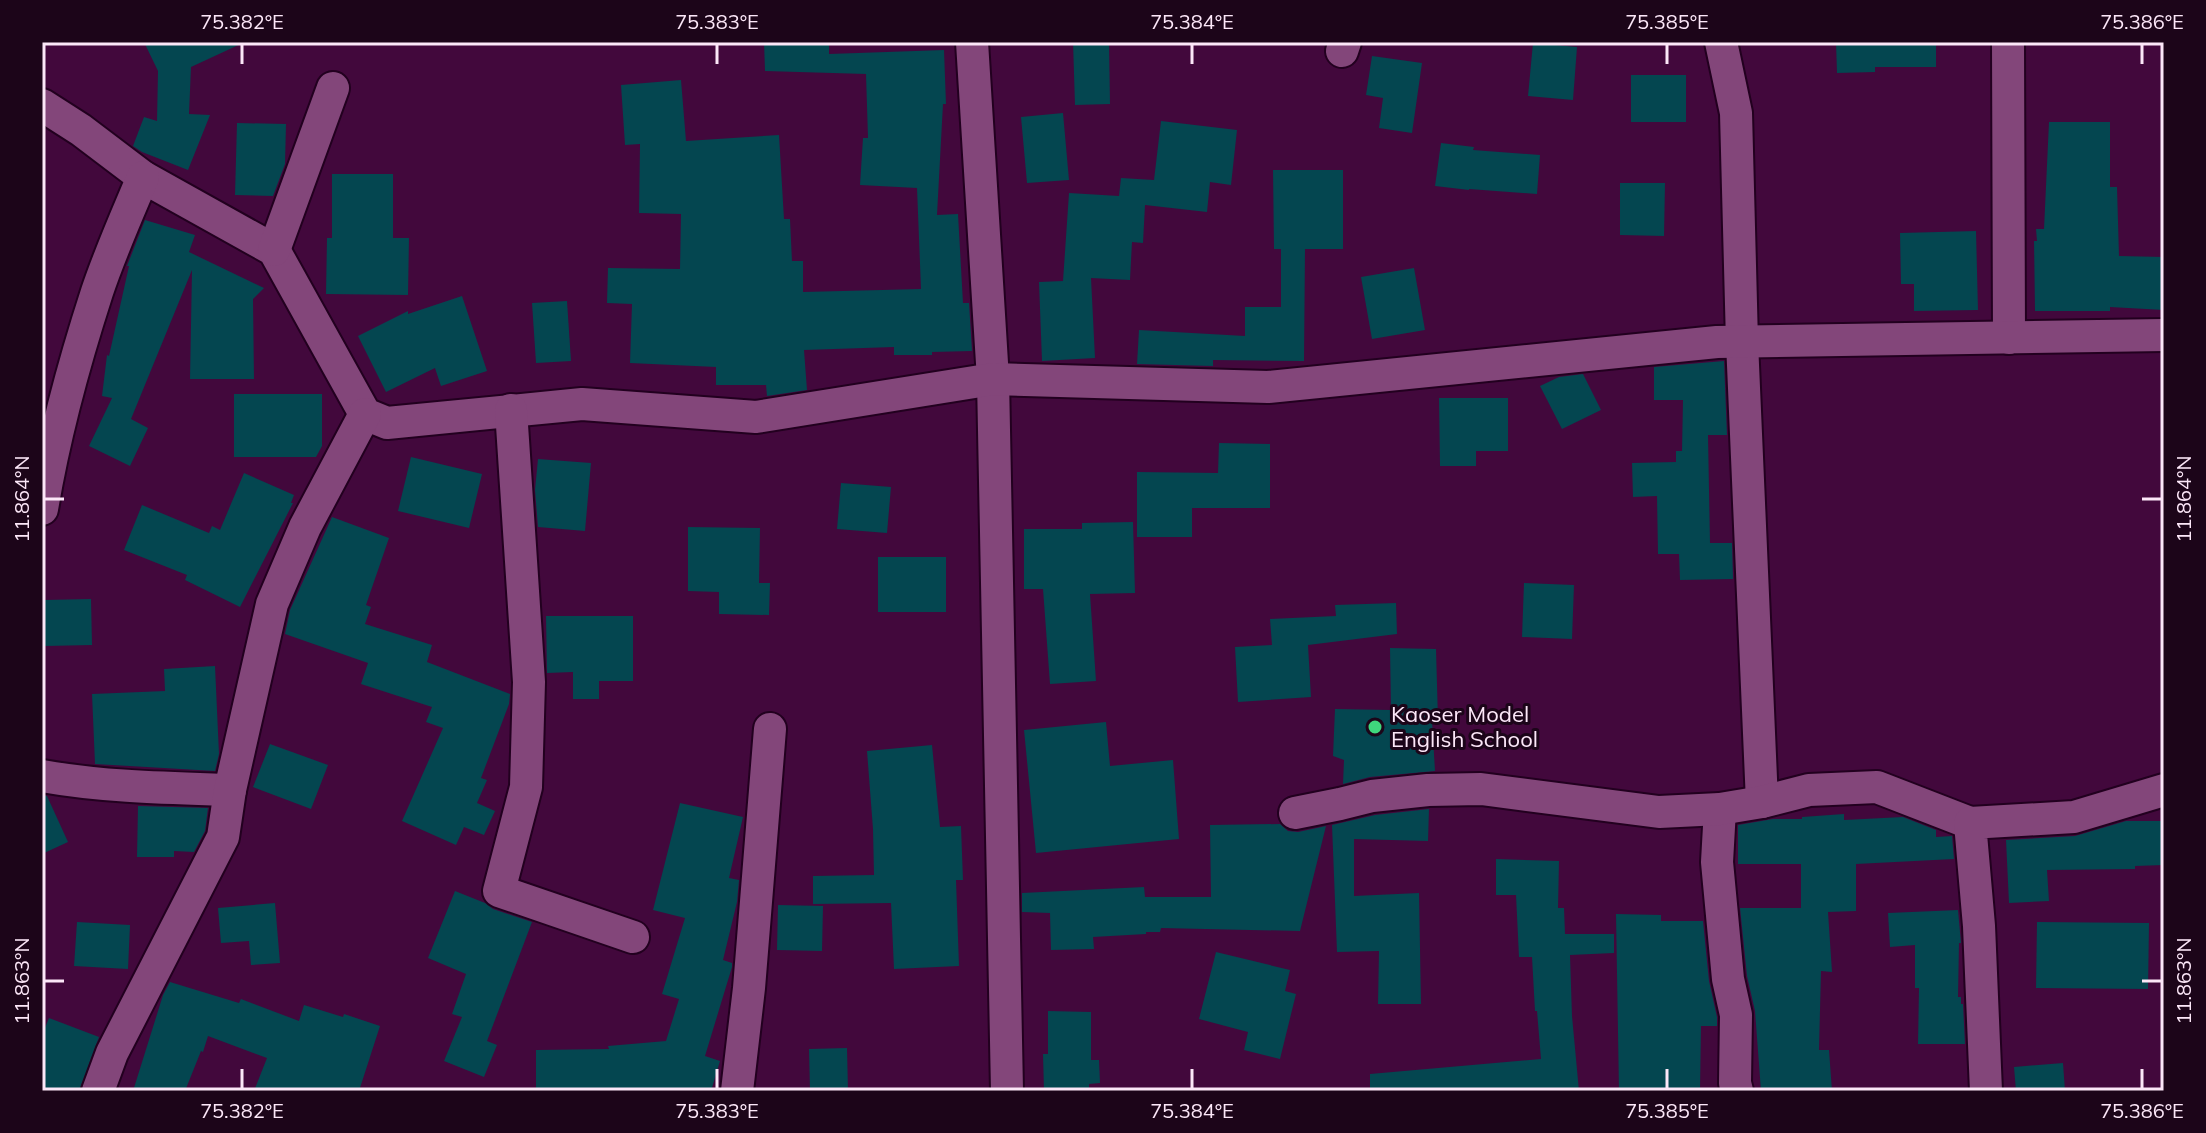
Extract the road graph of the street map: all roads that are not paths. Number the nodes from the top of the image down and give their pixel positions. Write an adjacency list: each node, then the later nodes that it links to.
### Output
1 (972, 42): 11 (street)
2 (1721, 42): 10 (street)
3 (2008, 42): 9 (street)
4 (333, 88): 7 (street)
5 (42, 105): 6 (street)
6 (143, 177): 7 (street); 14 (street)
7 (274, 250): 13 (street)
8 (2164, 335): 9 (street)
9 (2009, 338): 10 (street)
10 (1742, 342): 11 (street); 19 (street)
11 (993, 379): 12 (street); 26 (street)
12 (511, 410): 13 (street); 23 (street)
13 (365, 414): 17 (street)
14 (42, 509)
15 (770, 729): 25 (street)
16 (42, 776): 17 (street)
17 (230, 790): 24 (street)
18 (2164, 790): 22 (street)
19 (1762, 802): 20 (street); 22 (street)
20 (1720, 809): 21 (street); 27 (street)
21 (1295, 813)
22 (1970, 823): 28 (street)
23 (633, 937)
24 (98, 1091)
25 (737, 1091)
26 (1007, 1091)
27 (1737, 1091)
28 (1986, 1091)

